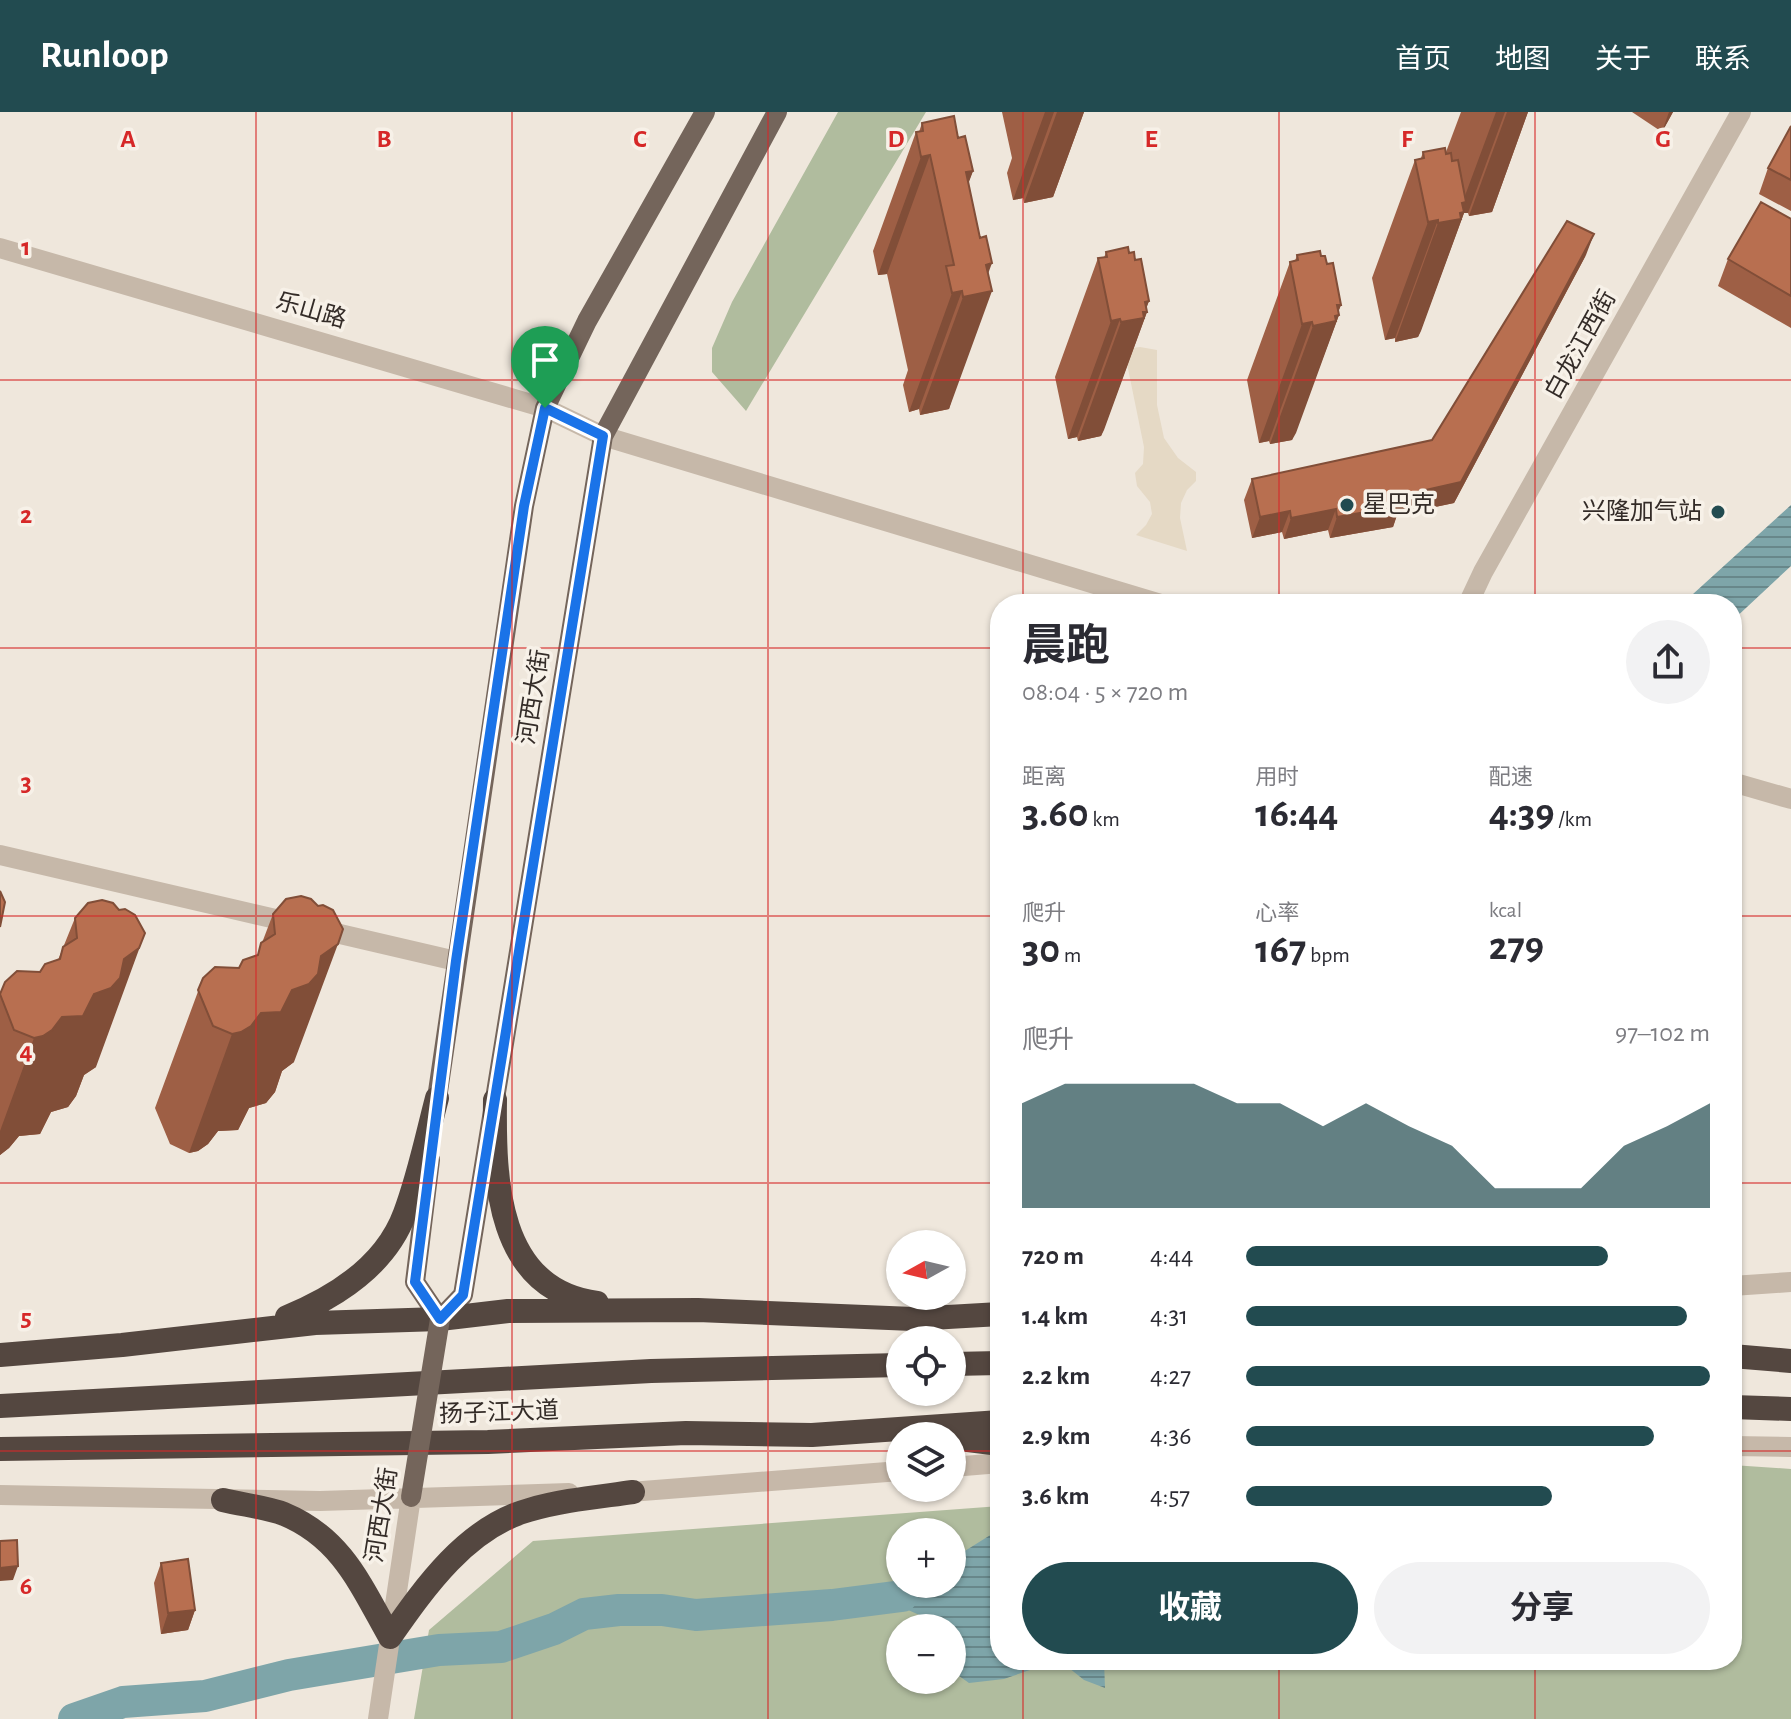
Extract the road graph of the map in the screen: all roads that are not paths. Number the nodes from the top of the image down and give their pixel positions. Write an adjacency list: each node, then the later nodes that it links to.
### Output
1 (705, 112): 5 (main road, 河西大街)
2 (777, 112): 6 (main road, 河西大街)
3 (1741, 112): 8 (street, 白龙江西街)
4 (0, 248): 5 (street, 乐山路)
5 (545, 408): 6 (street, 乐山路); 12 (main road, 河西大街)
6 (603, 436): 7 (street, 乐山路); 14 (main road, 河西大街)
7 (1128, 594)
8 (1473, 594)
9 (1742, 785): 10 (street)
10 (1791, 799)
11 (0, 855): 12 (street)
12 (456, 961): 13 (main road, 河西大街)
13 (437, 1098): 19 (main road, 河西大街); 20 (highway)
14 (495, 1100): 17 (highway); 19 (main road, 河西大街)
15 (1791, 1282): 16 (street)
16 (1742, 1285)
17 (643, 1310): 18 (highway); 19 (highway)
18 (990, 1315)
19 (440, 1319): 20 (highway); 43 (main road, 河西大街, bridge)
20 (247, 1331): 21 (highway)
21 (0, 1355)
22 (1742, 1357): 23 (highway)
23 (1791, 1361)
24 (990, 1363): 25 (highway)
25 (966, 1364)
26 (886, 1365): 27 (highway, 扬子江大道)
27 (0, 1406)
28 (1742, 1407): 29 (highway)
29 (1791, 1409)
30 (990, 1423): 31 (highway, 扬子江大道)
31 (966, 1424)
32 (886, 1430): 37 (highway, 扬子江大道)
33 (966, 1440): 34 (highway)
34 (990, 1443)
35 (1742, 1446): 36 (street)
36 (1791, 1447)
37 (0, 1449)
38 (990, 1464): 39 (street)
39 (966, 1466)
40 (886, 1472): 41 (street)
41 (633, 1492): 43 (street); 45 (highway)
42 (0, 1495): 44 (street)
43 (411, 1497): 44 (street); 45 (street, 河西大街)
44 (223, 1500): 45 (highway)
45 (390, 1638): 46 (street, 河西大街)
46 (378, 1719)

